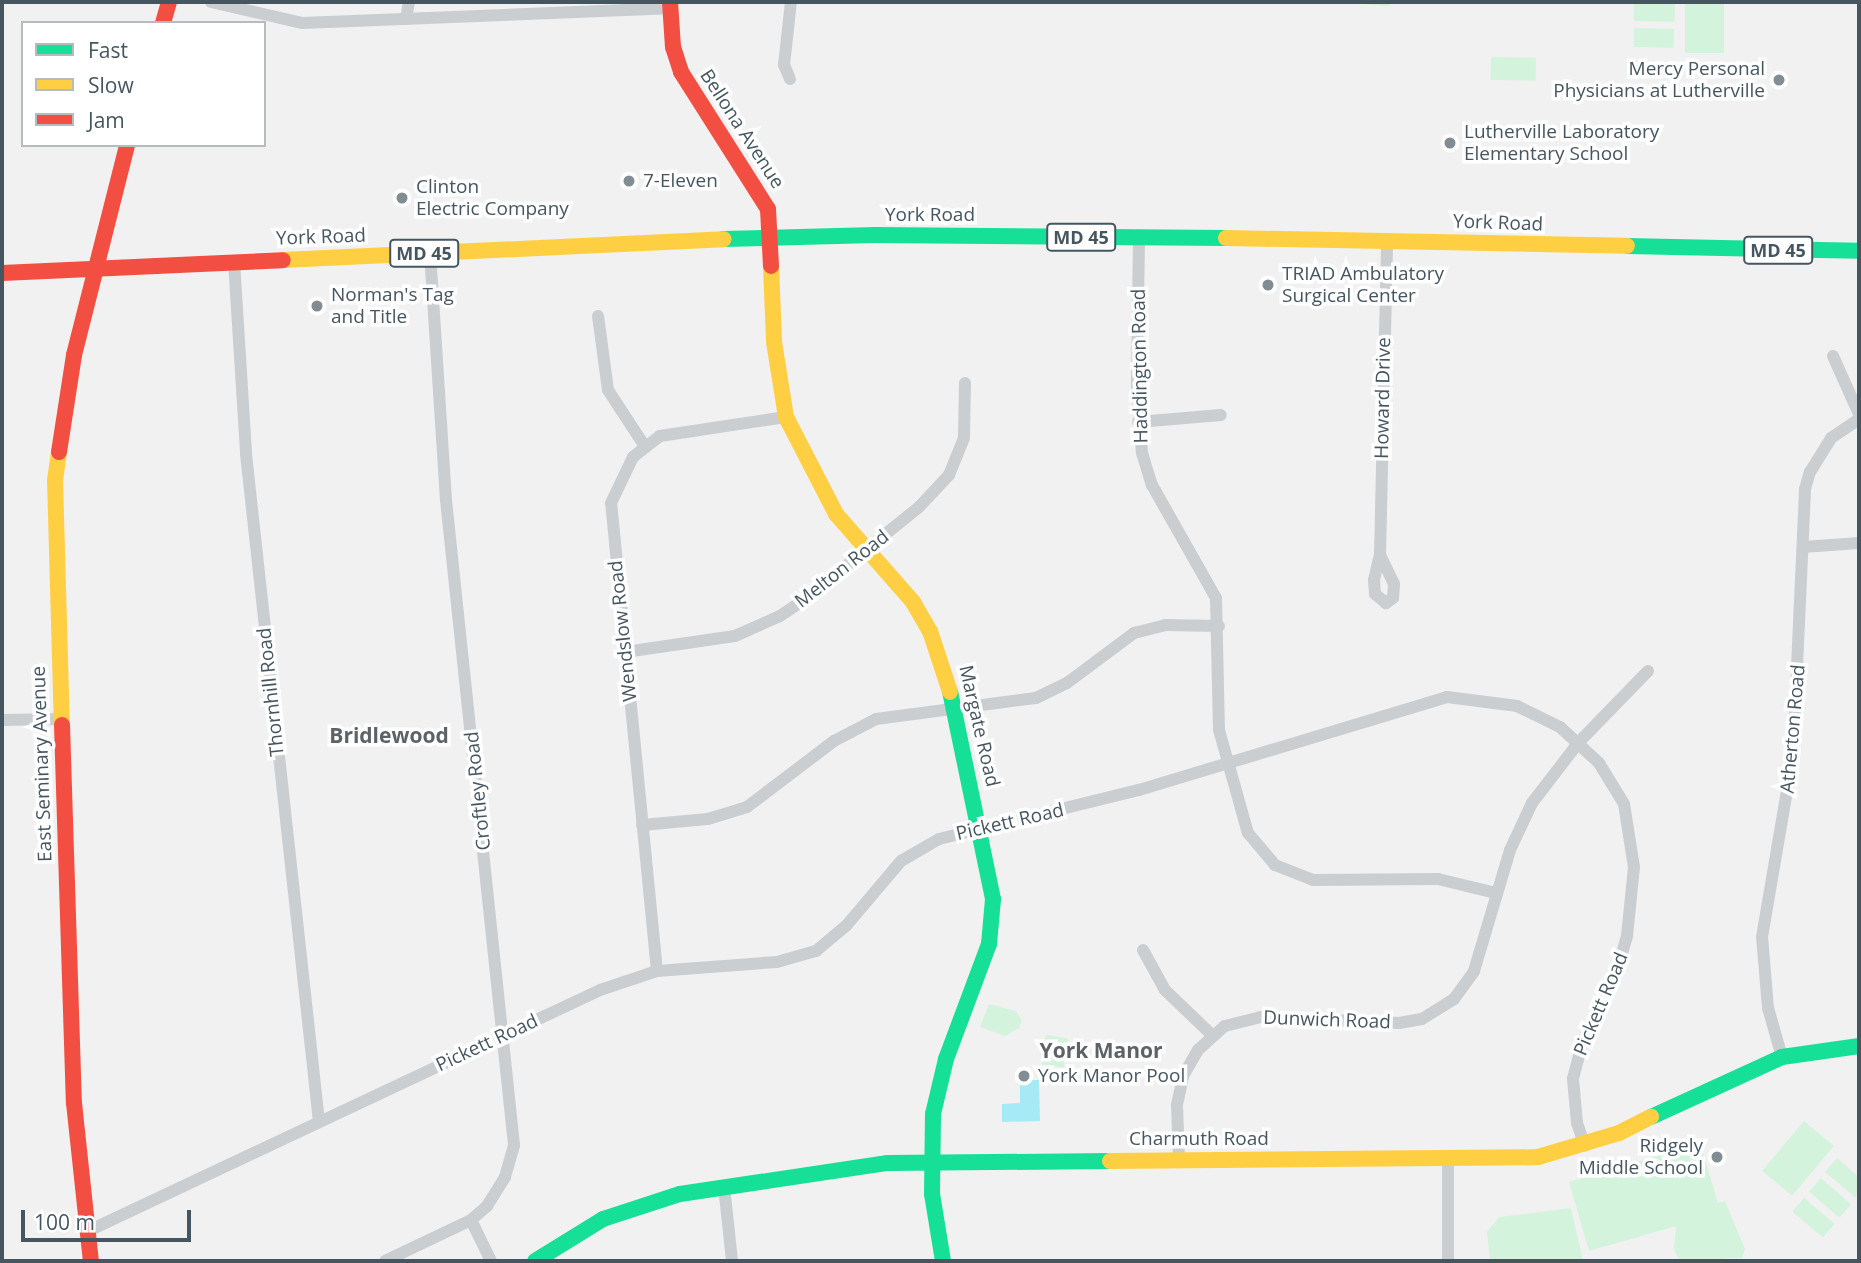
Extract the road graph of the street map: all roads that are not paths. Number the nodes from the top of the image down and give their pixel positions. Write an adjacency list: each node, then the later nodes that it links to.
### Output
1 (169, 2): 7 (street)
2 (211, 2): 6 (street)
3 (409, 2): 6 (street)
4 (791, 2): 8 (street)
5 (670, 5): 6 (street); 11 (street, Bellona Avenue)
6 (406, 19)
7 (164, 21)
8 (790, 79)
9 (126, 147): 16 (street, East Seminary Avenue)
10 (1139, 237): 11 (street, York Road / MD 45); 12 (street, York Road / MD 45); 24 (street, Haddington Road)
11 (769, 238): 14 (street, York Road / MD 45); 22 (street, Margate Road)
12 (1387, 241): 13 (street, York Road / MD 45); 29 (street, Howard Drive)
13 (1859, 251)
14 (430, 252): 15 (street, York Road / MD 45); 43 (street, Croftley Road)
15 (234, 261): 16 (street, York Road / MD 45); 47 (street, Thornhill Road)
16 (94, 269): 17 (street, York Road / MD 45); 34 (street, East Seminary Avenue)
17 (2, 273)
18 (598, 316): 25 (street)
19 (1833, 355): 23 (street)
20 (965, 383): 28 (street, Melton Road)
21 (1221, 415): 24 (street)
22 (786, 417): 25 (street, Wendslow Road); 28 (street, Margate Road)
23 (1859, 417): 27 (street, Atherton Road)
24 (1138, 422): 30 (street, Haddington Road)
25 (644, 445): 31 (street, Wendslow Road)
26 (1859, 543): 27 (street)
27 (1803, 547): 46 (street, Atherton Road)
28 (867, 549): 31 (street, Melton Road); 33 (street, Margate Road)
29 (1380, 555)
30 (1219, 626): 33 (street); 37 (street, Haddington Road)
31 (625, 652): 38 (street, Wendslow Road)
32 (1648, 671): 36 (street, Dunwich Road)
33 (955, 709): 38 (street); 39 (street, Margate Road)
34 (61, 719): 35 (street); 54 (street, East Seminary Avenue)
35 (2, 720)
36 (1579, 742): 37 (street, Pickett Road); 40 (street, Dunwich Road); 48 (street, Pickett Road)
37 (1226, 765): 39 (street, Pickett Road); 40 (street, Haddington Road)
38 (642, 825): 42 (street, Wendslow Road)
39 (981, 829): 42 (street, Pickett Road); 49 (street, Margate Road)
40 (1496, 893): 44 (street, Dunwich Road)
41 (1143, 950): 44 (street)
42 (657, 971): 43 (street, Pickett Road)
43 (505, 1035): 47 (street, Pickett Road); 53 (street, Croftley Road)
44 (1212, 1035): 50 (street, Dunwich Road)
45 (1859, 1046): 46 (street, Charmuth Road)
46 (1782, 1057): 48 (street, Charmuth Road)
47 (319, 1122): 54 (street, Pickett Road)
48 (1585, 1146): 51 (street, Charmuth Road)
49 (931, 1160): 50 (street, Charmuth Road); 52 (street, Charmuth Road); 60 (street, Margate Road)
50 (1179, 1160): 51 (street, Charmuth Road)
51 (1448, 1161): 61 (street)
52 (724, 1186): 58 (street, Charmuth Road); 59 (street)
53 (471, 1220): 56 (street, Croftley Road); 57 (street)
54 (86, 1232): 55 (street, East Seminary Avenue)
55 (91, 1261)
56 (385, 1261)
57 (491, 1261)
58 (535, 1261)
59 (732, 1261)
60 (943, 1261)
61 (1448, 1261)

